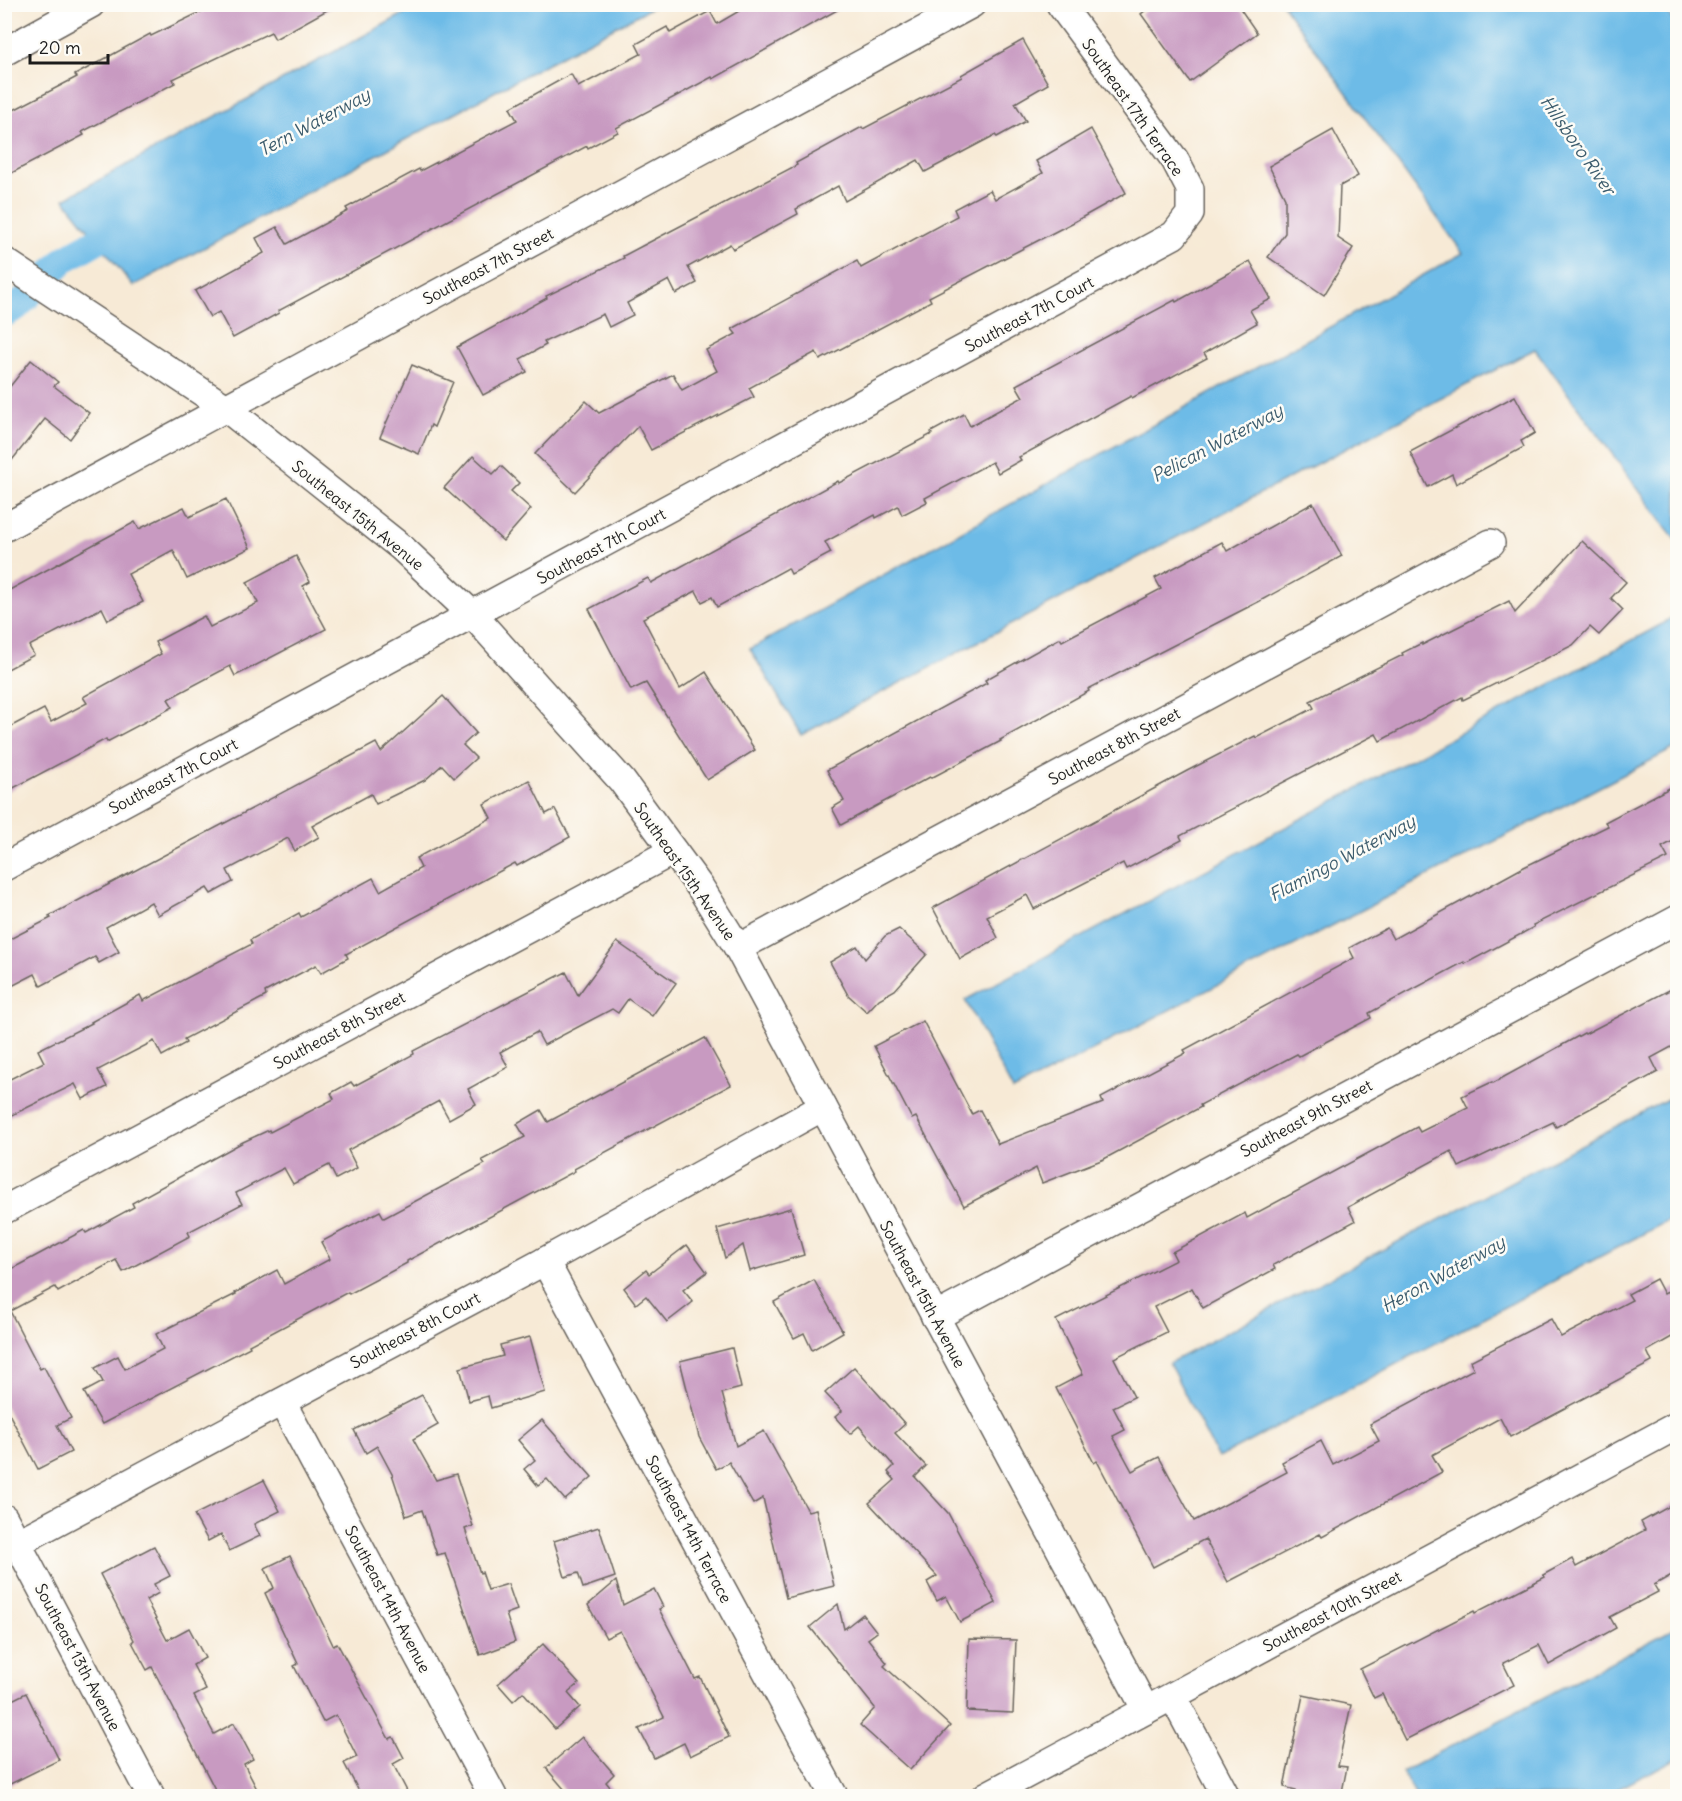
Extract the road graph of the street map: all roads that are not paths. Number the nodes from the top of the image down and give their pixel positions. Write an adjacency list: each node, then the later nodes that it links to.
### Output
1 (91, 4): 4 (street)
2 (972, 4): 7 (street, Southeast 7th Street)
3 (1060, 4): 5 (street, Southeast 17th Terrace)
4 (4, 52)
5 (1190, 214): 10 (street, Southeast 7th Court)
6 (9, 264): 7 (street, Southeast 15th Avenue)
7 (226, 408): 8 (street, Southeast 7th Street); 10 (street, Southeast 15th Avenue)
8 (4, 528)
9 (1491, 543): 14 (street, Southeast 8th Street)
10 (473, 615): 11 (street, Southeast 15th Avenue); 12 (street, Southeast 7th Court)
11 (673, 850): 14 (street, Southeast 15th Avenue); 16 (street, Southeast 8th Street)
12 (4, 867)
13 (1677, 919): 18 (street, Southeast 9th Street)
14 (738, 948): 15 (street, Southeast 15th Avenue)
15 (824, 1107): 17 (street, Southeast 8th Court); 18 (street, Southeast 15th Avenue)
16 (4, 1210)
17 (545, 1261): 19 (street, Southeast 8th Court); 27 (street, Southeast 14th Terrace)
18 (935, 1317): 24 (street, Southeast 15th Avenue)
19 (282, 1402): 22 (street, Southeast 8th Court); 26 (street, Southeast 14th Avenue)
20 (1677, 1425): 23 (street, Southeast 10th Street)
21 (4, 1518): 22 (street, Southeast 13th Avenue)
22 (11, 1546): 25 (street, Southeast 13th Avenue)
23 (1173, 1697): 24 (street, Southeast 10th Street); 29 (street)
24 (1146, 1710): 28 (street, Southeast 10th Street)
25 (151, 1797)
26 (493, 1797)
27 (834, 1797)
28 (986, 1797)
29 (1227, 1797)

